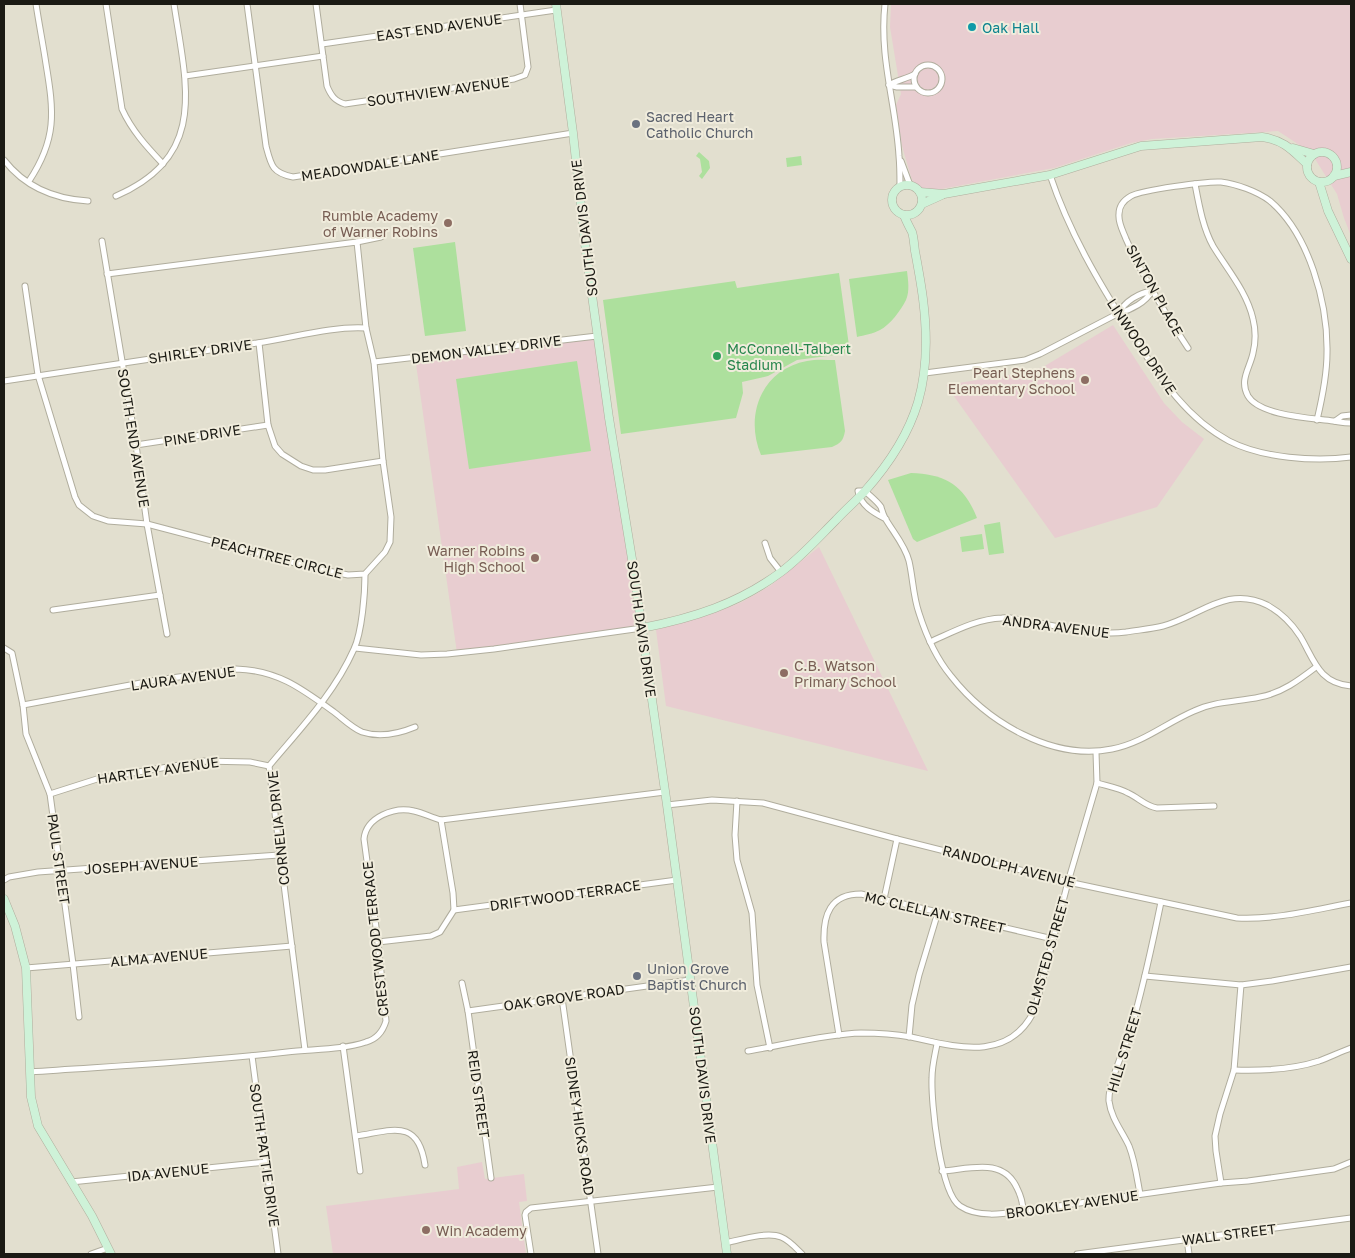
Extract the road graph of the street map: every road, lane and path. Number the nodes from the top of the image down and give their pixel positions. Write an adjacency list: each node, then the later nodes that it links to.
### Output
1 (36, 4): 29 (street)
2 (106, 4): 23 (street)
3 (174, 4): 14 (street)
4 (247, 4): 12 (street)
5 (316, 4): 10 (street)
6 (520, 4): 9 (street)
7 (885, 4): 15 (street)
8 (556, 7): 9 (street, EAST END AVENUE); 17 (street, SOUTH DAVIS DRIVE)
9 (521, 15): 10 (street, EAST END AVENUE); 11 (street, SOUTHVIEW AVENUE)
10 (322, 44): 11 (street)
11 (324, 56): 12 (street)
12 (255, 66): 14 (street); 17 (street, MEADOWDALE LANE)
13 (915, 74): 15 (street); 16 (street); 16 (street)
14 (185, 76): 23 (street)
15 (889, 85): 16 (street); 20 (street)
16 (916, 87)
17 (573, 133): 52 (street, SOUTH DAVIS DRIVE)
18 (1291, 148): 19 (street); 24 (street); 27 (street)
19 (1314, 154): 22 (street); 24 (street)
20 (900, 156): 32 (street); 33 (street)
21 (4, 160): 29 (street)
22 (1337, 162): 25 (street); 28 (street)
23 (163, 164): 36 (street)
24 (1307, 164): 30 (street)
25 (1351, 168)
26 (1351, 172): 28 (street)
27 (1050, 175): 35 (street); 50 (street, LINWOOD DRIVE)
28 (1331, 179): 30 (street); 39 (street)
29 (29, 181): 37 (street)
30 (1319, 182): 39 (street)
31 (1195, 184): 49 (street, SINTON PLACE); 61 (street); 61 (street, SINTON PLACE)
32 (910, 185): 33 (street); 34 (street)
33 (900, 187): 41 (street)
34 (920, 192): 35 (street); 38 (street)
35 (944, 194): 38 (street)
36 (116, 196)
37 (88, 201)
38 (922, 204): 40 (street)
39 (1327, 204): 46 (street)
40 (915, 214): 41 (street); 42 (street)
41 (904, 215): 42 (street)
42 (912, 233): 57 (street)
43 (382, 236): 45 (street)
44 (102, 241): 47 (street, SOUTH END AVENUE)
45 (357, 242): 47 (street); 51 (street)
46 (1351, 259)
47 (107, 274): 55 (street, SOUTH END AVENUE)
48 (25, 286): 58 (street, PEACHTREE CIRCLE)
49 (1152, 290): 50 (street); 54 (street, SINTON PLACE)
50 (1118, 313): 57 (street); 66 (street, LINWOOD DRIVE)
51 (366, 328): 53 (street, SHIRLEY DRIVE); 56 (street)
52 (597, 336): 56 (street, DEMON VALLEY DRIVE); 77 (street, SOUTH DAVIS DRIVE)
53 (259, 343): 55 (street, SHIRLEY DRIVE); 64 (street)
54 (1188, 348)
55 (122, 362): 58 (street, SHIRLEY DRIVE); 65 (street, SOUTH END AVENUE)
56 (374, 362): 67 (street)
57 (925, 373): 68 (street)
58 (38, 375): 59 (street, SHIRLEY DRIVE); 71 (street, PEACHTREE CIRCLE)
59 (4, 381)
60 (1351, 415): 62 (street)
61 (1317, 420): 62 (street)
62 (1335, 421): 63 (street)
63 (1351, 423)
64 (268, 425): 65 (street, PINE DRIVE); 67 (street)
65 (136, 444): 71 (street, SOUTH END AVENUE)
66 (1351, 457)
67 (383, 461): 74 (street)
68 (865, 491): 69 (street); 70 (street)
69 (859, 498): 70 (street); 73 (street)
70 (886, 519): 79 (street)
71 (147, 524): 74 (street, PEACHTREE CIRCLE); 75 (street, SOUTH END AVENUE)
72 (765, 543): 73 (street)
73 (781, 572): 77 (street)
74 (366, 574): 81 (street, CORNELIA DRIVE)
75 (160, 595): 76 (street); 78 (street, SOUTH END AVENUE)
76 (53, 610)
77 (642, 628): 81 (street); 90 (street, SOUTH DAVIS DRIVE)
78 (167, 634)
79 (930, 642): 82 (street, ANDRA AVENUE); 87 (street)
80 (4, 648): 85 (street, PAUL STREET)
81 (355, 648): 84 (street, CORNELIA DRIVE)
82 (1316, 667): 83 (street, ANDRA AVENUE); 87 (street)
83 (1351, 686)
84 (323, 704): 85 (street, LAURA AVENUE); 86 (street, LAURA AVENUE); 88 (street, CORNELIA DRIVE)
85 (23, 705): 91 (street, PAUL STREET)
86 (415, 727)
87 (1096, 752): 89 (street, OLMSTED STREET)
88 (269, 766): 91 (street, HARTLEY AVENUE); 97 (street, CORNELIA DRIVE)
89 (1097, 783): 94 (street); 101 (street, OLMSTED STREET)
90 (665, 792): 93 (street, SOUTH DAVIS DRIVE); 95 (street, CRESTWOOD TERRACE)
91 (50, 794): 98 (street, PAUL STREET)
92 (737, 801): 93 (street, RANDOLPH AVENUE); 96 (street, RANDOLPH AVENUE); 125 (street)
93 (667, 806): 100 (street, SOUTH DAVIS DRIVE)
94 (1214, 806)
95 (441, 820): 106 (street); 109 (street, CRESTWOOD TERRACE)
96 (897, 839): 101 (street, RANDOLPH AVENUE); 103 (street)
97 (279, 855): 98 (street, JOSEPH AVENUE); 110 (street, CORNELIA DRIVE)
98 (61, 871): 99 (street, JOSEPH AVENUE); 111 (street, PAUL STREET)
99 (4, 880)
100 (677, 880): 106 (street, DRIFTWOOD TERRACE); 115 (street, SOUTH DAVIS DRIVE)
101 (1068, 882): 104 (street, RANDOLPH AVENUE); 108 (street, OLMSTED STREET)
102 (4, 899): 113 (street)
103 (884, 899): 107 (street, MC CLELLAN STREET); 121 (street, MC CLELLAN STREET)
104 (1161, 902): 105 (street, RANDOLPH AVENUE); 114 (street, HILL STREET)
105 (1351, 903)
106 (454, 910): 109 (street)
107 (938, 912): 108 (street, MC CLELLAN STREET); 122 (street)
108 (1053, 939): 123 (street, OLMSTED STREET)
109 (378, 942): 124 (street, CRESTWOOD TERRACE)
110 (292, 946): 111 (street, ALMA AVENUE); 127 (street, CORNELIA DRIVE)
111 (73, 964): 113 (street, ALMA AVENUE); 120 (street, PAUL STREET)
112 (1351, 967): 117 (street)
113 (26, 968): 131 (street)
114 (1144, 976): 117 (street); 142 (street, HILL STREET)
115 (690, 980): 118 (street, OAK GROVE ROAD); 141 (street, SOUTH DAVIS DRIVE)
116 (462, 983): 119 (street, REID STREET)
117 (1241, 985): 130 (street)
118 (562, 998): 119 (street, OAK GROVE ROAD); 143 (street, SIDNEY HICKS ROAD)
119 (468, 1011): 138 (street, REID STREET)
120 (79, 1017)
121 (840, 1035): 122 (street, OLMSTED STREET); 125 (street, OLMSTED STREET)
122 (909, 1037): 123 (street, OLMSTED STREET)
123 (938, 1044): 137 (street, BROOKLEY AVENUE)
124 (343, 1046): 127 (street, CRESTWOOD TERRACE); 132 (street)
125 (770, 1048): 128 (street, OLMSTED STREET)
126 (1351, 1048): 130 (street)
127 (305, 1050): 129 (street, CRESTWOOD TERRACE)
128 (748, 1051)
129 (252, 1056): 131 (street, CRESTWOOD TERRACE); 133 (street, SOUTH PATTIE DRIVE)
130 (1234, 1070): 140 (street)
131 (30, 1072): 139 (street)
132 (356, 1136): 135 (street); 136 (street)
133 (266, 1162): 139 (street, IDA AVENUE); 150 (street, SOUTH PATTIE DRIVE)
134 (1351, 1162): 140 (street, BROOKLEY AVENUE)
135 (425, 1165)
136 (360, 1171)
137 (942, 1171): 144 (street, BROOKLEY AVENUE); 144 (street)
138 (491, 1178)
139 (71, 1182): 148 (street)
140 (1221, 1183): 142 (street, BROOKLEY AVENUE)
141 (718, 1187): 143 (street); 147 (street, SOUTH DAVIS DRIVE)
142 (1140, 1194): 144 (street, BROOKLEY AVENUE)
143 (591, 1201): 151 (street); 152 (street, SIDNEY HICKS ROAD)
144 (1023, 1211)
145 (1351, 1218): 146 (street, WALL STREET)
146 (1187, 1239): 155 (street, WALL STREET); 156 (street)
147 (725, 1243): 153 (street, SOUTH DAVIS DRIVE); 154 (street)
148 (110, 1251): 149 (street)
149 (91, 1254)
150 (278, 1254)
151 (531, 1254)
152 (598, 1254)
153 (727, 1254)
154 (802, 1254)
155 (1077, 1254)
156 (1189, 1254)

